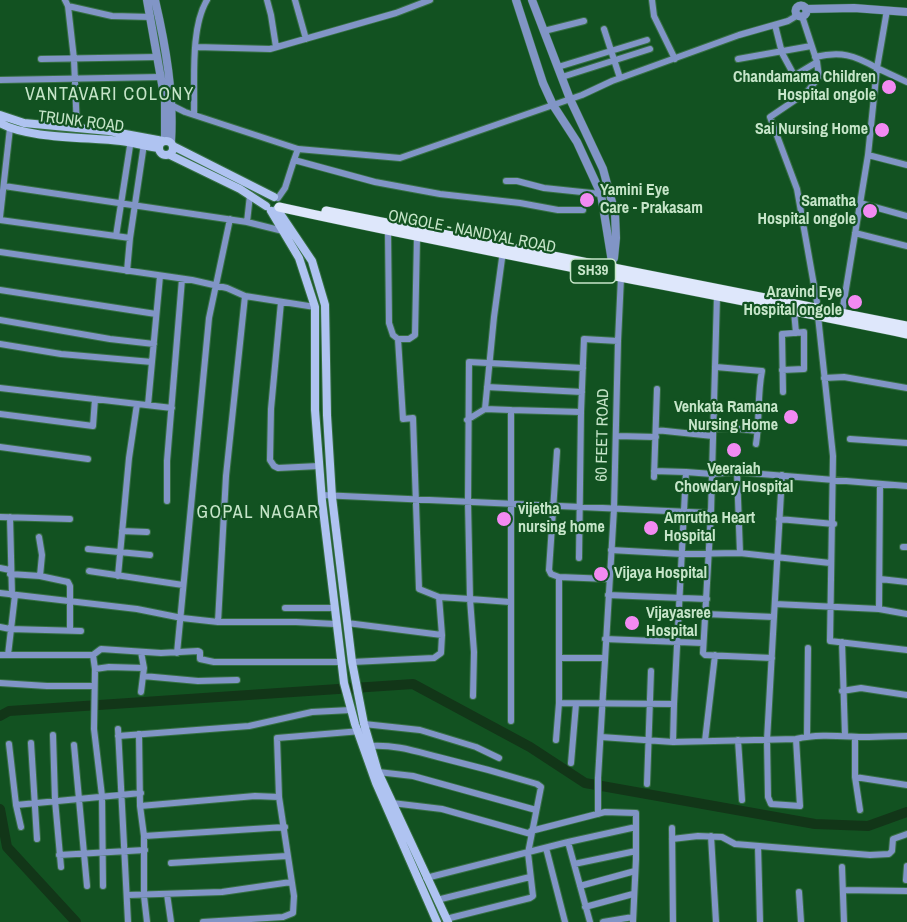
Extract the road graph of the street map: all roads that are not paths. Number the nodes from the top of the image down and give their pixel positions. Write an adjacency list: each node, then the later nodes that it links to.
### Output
1 (147, 0): 14 (street)
2 (155, 0): 45 (street)
3 (207, 0): 22 (street)
4 (267, 0): 23 (street)
5 (295, 0): 19 (street)
6 (430, 0): 19 (street)
7 (516, 0): 46 (street)
8 (532, 0): 18 (street)
9 (652, 0): 30 (street)
10 (66, 3): 14 (street); 28 (street)
11 (799, 8): 12 (street); 16 (street); 21 (street)
12 (887, 10): 13 (street); 35 (street)
13 (907, 12)
14 (151, 17): 27 (street)
15 (584, 21): 18 (street)
16 (775, 25): 26 (street); 30 (street)
17 (604, 28): 25 (street)
18 (544, 31): 34 (street)
19 (306, 39): 23 (street)
20 (646, 39): 25 (street)
21 (811, 46): 26 (street); 32 (street)
22 (196, 47): 23 (street); 47 (street)
23 (276, 47)
24 (650, 49): 33 (street)
25 (611, 51): 33 (street); 34 (street)
26 (782, 52): 31 (street); 36 (street)
27 (158, 57): 28 (street); 37 (street)
28 (74, 58): 29 (street); 39 (street)
29 (41, 59)
30 (675, 59): 40 (street)
31 (738, 59)
32 (816, 59): 35 (street); 36 (street); 93 (street)
33 (614, 61): 38 (street); 40 (street)
34 (558, 67): 38 (street)
35 (877, 68): 43 (street); 56 (street)
36 (794, 75): 42 (street)
37 (161, 77): 39 (street); 45 (street)
38 (562, 77): 44 (street)
39 (75, 78): 41 (street); 51 (street)
40 (620, 78): 44 (street)
41 (0, 80)
42 (787, 80)
43 (907, 82)
44 (570, 99): 46 (street); 82 (street)
45 (169, 104): 47 (street); 53 (street)
46 (554, 105): 55 (street); 61 (street)
47 (194, 114): 55 (street)
48 (0, 115): 51 (main road, TRUNK ROAD)
49 (0, 123): 50 (main road, TRUNK ROAD)
50 (10, 128): 52 (main road, TRUNK ROAD); 60 (street)
51 (77, 129): 52 (main road, TRUNK ROAD)
52 (144, 142): 53 (main road, TRUNK ROAD); 66 (street)
53 (167, 145): 62 (main road); 65 (main road)
54 (130, 146): 64 (street)
55 (298, 149): 57 (street)
56 (868, 155): 58 (street); 63 (street)
57 (294, 160): 65 (street); 67 (street)
58 (907, 165)
59 (506, 181): 61 (street)
60 (4, 186): 64 (street); 69 (street)
61 (601, 194): 82 (street)
62 (250, 195): 65 (main road); 71 (street)
63 (860, 203): 68 (street); 74 (street)
64 (121, 204): 66 (street); 75 (street)
65 (275, 204): 72 (main road); 73 (main road, ONGOLE - NANDYAL ROAD / SH39); 79 (main road, ONGOLE - NANDYAL ROAD / SH39); 144 (main road)
66 (135, 206): 70 (street); 77 (street)
67 (583, 210)
68 (907, 216)
69 (0, 218): 75 (street)
70 (230, 219): 71 (street); 85 (street)
71 (247, 222): 72 (street)
72 (283, 231): 91 (main road)
73 (388, 231): 76 (main road, ONGOLE - NANDYAL ROAD / SH39); 100 (street)
74 (855, 233): 78 (street); 94 (street)
75 (116, 236): 77 (street)
76 (417, 237): 79 (main road, ONGOLE - NANDYAL ROAD / SH39); 100 (street)
77 (130, 238): 81 (street)
78 (907, 246)
79 (504, 251): 82 (main road, ONGOLE - NANDYAL ROAD / SH39); 105 (street)
80 (0, 252): 81 (street)
81 (127, 271): 83 (street)
82 (617, 273): 88 (main road, ONGOLE - NANDYAL ROAD / SH39); 90 (main road, ONGOLE - NANDYAL ROAD / SH39); 101 (street, 60 FEET ROAD)
83 (160, 276): 84 (street); 95 (street)
84 (182, 279): 85 (street); 119 (street)
85 (216, 285): 87 (street); 181 (street)
86 (0, 290): 95 (street)
87 (245, 296): 89 (street); 200 (street)
88 (717, 296): 90 (main road, ONGOLE - NANDYAL ROAD / SH39); 106 (street)
89 (281, 302): 91 (street); 135 (street)
90 (774, 303): 92 (main road, ONGOLE - NANDYAL ROAD / SH39); 93 (main road, ONGOLE - NANDYAL ROAD / SH39)
91 (315, 307): 135 (main road)
92 (794, 311): 93 (main road, ONGOLE - NANDYAL ROAD / SH39); 98 (street)
93 (818, 312): 94 (main road, ONGOLE - NANDYAL ROAD / SH39); 99 (main road, ONGOLE - NANDYAL ROAD / SH39); 109 (street)
94 (842, 313): 97 (main road, ONGOLE - NANDYAL ROAD / SH39)
95 (156, 314): 103 (street)
96 (0, 320): 103 (street)
97 (907, 326)
98 (796, 333): 108 (street); 108 (street)
99 (907, 334)
100 (398, 339): 145 (street)
101 (618, 341): 107 (street); 128 (street, 60 FEET ROAD)
102 (0, 344): 104 (street)
103 (154, 344): 104 (street)
104 (152, 362): 118 (street)
105 (489, 362): 107 (street); 110 (street); 124 (street)
106 (716, 367): 125 (street); 126 (street)
107 (583, 368): 114 (street)
108 (782, 370): 115 (street)
109 (824, 378): 112 (street); 140 (street)
110 (487, 387): 114 (street); 120 (street)
111 (0, 388): 116 (street)
112 (907, 388)
113 (657, 389): 127 (street)
114 (582, 392): 122 (street)
115 (783, 392)
116 (95, 399): 117 (street); 123 (street)
117 (137, 404): 118 (street); 159 (street)
118 (148, 405): 119 (street)
119 (172, 408): 146 (street)
120 (485, 409): 121 (street); 124 (street)
121 (511, 410): 122 (street); 148 (street)
122 (581, 412): 150 (street)
123 (0, 414)
124 (467, 420): 147 (street)
125 (758, 431): 126 (street); 131 (street)
126 (713, 433): 127 (street); 138 (street)
127 (656, 434): 128 (street); 136 (street)
128 (617, 436): 151 (street, 60 FEET ROAD)
129 (850, 439): 130 (street)
130 (907, 443)
131 (756, 444)
132 (0, 447): 134 (street)
133 (557, 451): 149 (street)
134 (88, 459)
135 (319, 466): 143 (main road)
136 (686, 472): 138 (street); 152 (street)
137 (737, 472): 138 (street); 139 (street); 167 (street)
138 (712, 474): 153 (street)
139 (782, 475): 140 (street); 157 (street)
140 (834, 479): 141 (street); 158 (street)
141 (880, 484): 142 (street); 179 (street)
142 (907, 486)
143 (321, 495): 144 (street); 194 (main road)
144 (332, 497): 145 (street); 201 (main road)
145 (415, 498): 147 (street); 185 (street)
146 (167, 501)
147 (468, 502): 148 (street); 187 (street)
148 (511, 504): 149 (street); 190 (street)
149 (553, 506): 150 (street); 177 (street)
150 (580, 507): 151 (street); 169 (street)
151 (614, 508): 152 (street); 163 (street, 60 FEET ROAD)
152 (684, 512): 153 (street); 165 (street)
153 (711, 513): 166 (street)
154 (0, 517): 155 (street)
155 (10, 517): 156 (street); 174 (street)
156 (70, 519)
157 (779, 519): 158 (street); 170 (street)
158 (834, 524): 171 (street)
159 (122, 531): 160 (street); 164 (street)
160 (147, 532)
161 (39, 537): 175 (street)
162 (88, 549): 164 (street)
163 (611, 550): 165 (street); 178 (street, 60 FEET ROAD)
164 (121, 552): 168 (street); 176 (street)
165 (682, 554): 166 (street); 186 (street)
166 (709, 554): 167 (street); 188 (street)
167 (740, 554): 170 (street)
168 (150, 555)
169 (579, 558)
170 (777, 558): 171 (street); 191 (street)
171 (830, 563): 192 (street)
172 (0, 568): 174 (street)
173 (90, 571): 176 (street)
174 (10, 572): 175 (street); 183 (street)
175 (40, 576): 189 (street)
176 (118, 576): 181 (street)
177 (559, 578): 178 (street); 220 (street)
178 (608, 579): 184 (street, 60 FEET ROAD)
179 (879, 579): 180 (street); 195 (street)
180 (907, 582)
181 (183, 585): 199 (street)
182 (0, 593): 183 (street)
183 (13, 595): 189 (street); 204 (street)
184 (608, 595): 186 (street); 208 (street, 60 FEET ROAD)
185 (439, 597): 187 (street); 207 (street)
186 (679, 598): 188 (street); 209 (street)
187 (470, 599): 190 (street); 235 (street)
188 (707, 599): 196 (street)
189 (70, 602): 199 (street); 205 (street)
190 (510, 602): 242 (street)
191 (775, 603): 192 (street); 198 (street)
192 (830, 606): 195 (street); 210 (street)
193 (285, 608): 194 (street)
194 (334, 608): 202 (main road)
195 (879, 609): 197 (street)
196 (706, 614): 198 (street); 211 (street)
197 (907, 614)
198 (774, 616): 222 (street)
199 (182, 618): 200 (street); 215 (street)
200 (218, 622): 202 (street)
201 (347, 623): 207 (street); 224 (main road)
202 (335, 624): 223 (main road)
203 (0, 627): 204 (street)
204 (10, 629): 205 (street); 217 (street)
205 (70, 630): 206 (street)
206 (81, 631)
207 (442, 635): 224 (street)
208 (605, 639): 209 (street); 221 (street, 60 FEET ROAD)
209 (676, 642): 211 (street); 240 (street)
210 (842, 642): 213 (street); 232 (street)
211 (703, 643): 218 (street)
212 (808, 648): 247 (street)
213 (907, 650)
214 (141, 652): 215 (street); 219 (street); 225 (street)
215 (177, 653): 223 (street)
216 (0, 655): 217 (street)
217 (8, 655): 219 (street)
218 (715, 655): 222 (street); 256 (street)
219 (93, 656): 226 (street)
220 (559, 658): 221 (street); 236 (street)
221 (604, 658): 237 (street, 60 FEET ROAD)
222 (772, 658): 254 (street)
223 (341, 662): 241 (main road)
224 (352, 662): 241 (main road)
225 (144, 668): 226 (street); 228 (street)
226 (95, 669): 231 (street)
227 (651, 671): 239 (street)
228 (143, 676): 229 (street); 233 (street)
229 (237, 680)
230 (0, 683): 231 (street)
231 (94, 686): 270 (street)
232 (842, 691): 234 (street); 246 (street)
233 (141, 692)
234 (907, 695)
235 (473, 696)
236 (560, 703): 238 (street); 252 (street)
237 (602, 703): 238 (street); 239 (street); 249 (street, 60 FEET ROAD)
238 (576, 704): 263 (street)
239 (650, 704): 240 (street); 255 (street)
240 (674, 704): 257 (street)
241 (355, 712): 243 (main road); 244 (street)
242 (512, 721)
243 (362, 729): 261 (main road); 262 (street); 271 (street); 331 (main road)
244 (139, 734): 268 (street); 269 (street)
245 (53, 735): 273 (street)
246 (845, 735): 247 (street); 250 (street)
247 (807, 736): 251 (street)
248 (907, 736): 250 (street)
249 (601, 737): 255 (street); 281 (street, 60 FEET ROAD)
250 (855, 737): 265 (street)
251 (796, 739): 254 (street); 254 (street)
252 (556, 740)
253 (738, 740): 254 (street); 256 (street); 274 (street)
254 (766, 740)
255 (650, 741): 257 (street); 266 (street)
256 (705, 741): 257 (street)
257 (672, 742)
258 (31, 743): 276 (street)
259 (9, 744): 277 (street)
260 (74, 746): 272 (street)
261 (369, 746): 264 (main road); 279 (street)
262 (499, 758)
263 (571, 763)
264 (378, 772): 275 (main road); 279 (street)
265 (855, 777): 267 (street); 280 (street)
266 (647, 784)
267 (907, 785)
268 (141, 793): 269 (street); 278 (street)
269 (121, 795): 270 (street); 296 (street)
270 (102, 796): 272 (street); 298 (street)
271 (279, 797): 278 (street); 283 (street)
272 (80, 798): 273 (street); 300 (street)
273 (55, 800): 276 (street); 301 (street)
274 (742, 800)
275 (392, 803): 286 (street); 310 (main road)
276 (33, 804): 277 (street); 290 (street)
277 (16, 805): 282 (street)
278 (140, 806): 288 (street)
279 (536, 810): 286 (street)
280 (860, 810)
281 (598, 814): 284 (street); 286 (street)
282 (21, 827)
283 (285, 827): 288 (street); 302 (street)
284 (636, 827): 292 (street); 297 (street)
285 (672, 828): 291 (street)
286 (531, 832): 299 (street)
287 (907, 834): 293 (street)
288 (144, 836): 295 (street)
289 (711, 837): 291 (street); 293 (street); 336 (street)
290 (37, 839)
291 (672, 840): 335 (street)
292 (568, 842): 294 (street); 304 (street)
293 (758, 846): 337 (street)
294 (546, 848): 299 (street); 332 (street)
295 (145, 850): 296 (street); 322 (street)
296 (123, 851): 298 (street); 321 (street)
297 (636, 851): 304 (street); 308 (street)
298 (101, 853): 300 (street); 315 (street)
299 (528, 853): 309 (street); 310 (street)
300 (84, 854): 301 (street); 314 (street)
301 (59, 855): 306 (street)
302 (287, 856): 303 (street); 312 (street)
303 (171, 863)
304 (574, 864): 313 (street)
305 (907, 866): 311 (street)
306 (61, 867)
307 (842, 867): 316 (street)
308 (635, 871): 313 (street); 320 (street)
309 (530, 877): 323 (street); 326 (street)
310 (426, 878): 323 (main road)
311 (906, 880)
312 (291, 882): 319 (street); 330 (street)
313 (580, 885): 324 (street)
314 (87, 886)
315 (103, 886)
316 (843, 890): 318 (street); 339 (street)
317 (799, 891): 338 (street)
318 (907, 891)
319 (167, 894): 322 (street); 329 (street)
320 (633, 894): 324 (street); 325 (street)
321 (128, 895): 322 (street); 327 (street)
322 (144, 896): 328 (street)
323 (436, 900): 326 (main road)
324 (585, 908): 333 (street)
325 (633, 919): 334 (street)
326 (447, 921)
327 (128, 922)
328 (147, 922)
329 (171, 922)
330 (203, 922)
331 (437, 922)
332 (566, 922)
333 (590, 922)
334 (603, 922)
335 (673, 922)
336 (716, 922)
337 (760, 922)
338 (801, 922)
339 (844, 922)

